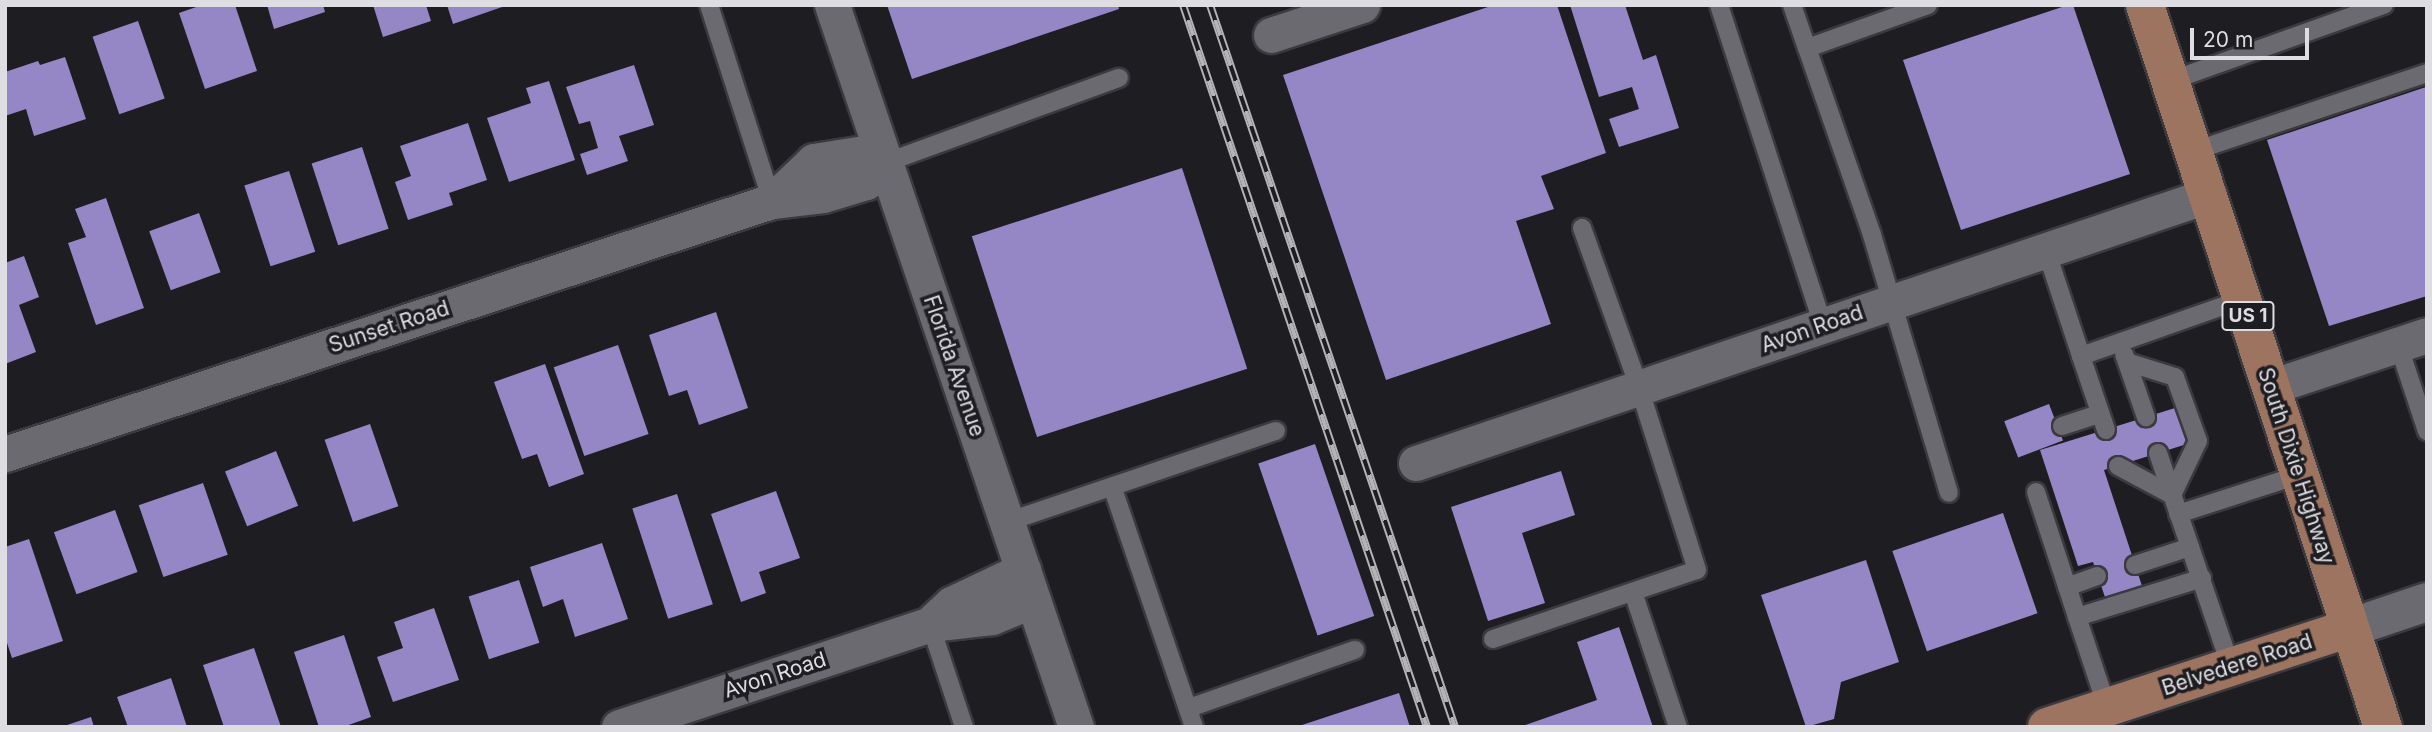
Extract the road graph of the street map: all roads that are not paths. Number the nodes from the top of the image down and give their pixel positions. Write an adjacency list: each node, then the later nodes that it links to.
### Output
1 (709, 5): 18 (lane)
2 (832, 5): 16 (street, Florida Avenue)
3 (1362, 5): 9 (street)
4 (1719, 5): 23 (lane)
5 (1792, 5): 11 (lane)
6 (1928, 5): 11 (lane)
7 (2144, 5): 14 (main road, South Dixie Highway / US 1)
8 (2384, 5): 14 (lane)
9 (1323, 11): 10 (street)
10 (1271, 35)
11 (1807, 48): 22 (lane)
12 (2427, 73): 15 (lane)
13 (1119, 78): 16 (lane)
14 (2170, 81): 15 (main road, South Dixie Highway / US 1)
15 (2194, 151): 17 (main road, South Dixie Highway / US 1)
16 (885, 163): 18 (street, Sunset Road); 44 (street, Florida Avenue)
17 (2209, 195): 20 (street, Avon Road); 21 (main road, South Dixie Highway / US 1)
18 (772, 201): 35 (street, Sunset Road)
19 (1582, 228): 28 (lane)
20 (2046, 250): 22 (street, Avon Road); 26 (lane)
21 (2243, 299): 25 (lane); 29 (main road, South Dixie Highway / US 1)
22 (1892, 301): 23 (street, Avon Road); 41 (lane)
23 (1823, 325): 28 (street, Avon Road)
24 (2413, 340): 29 (street); 33 (lane)
25 (2120, 342): 26 (lane); 27 (lane)
26 (2081, 356): 31 (lane)
27 (2127, 362): 30 (lane); 42 (lane)
28 (1639, 387): 36 (street, Avon Road); 51 (lane)
29 (2270, 387): 38 (main road, South Dixie Highway / US 1)
30 (2146, 417)
31 (2062, 426)
32 (1276, 431): 39 (lane)
33 (2427, 431)
34 (2158, 453): 42 (lane)
35 (5, 454)
36 (1416, 463)
37 (2118, 466): 42 (lane)
38 (2299, 475): 43 (lane); 55 (main road, South Dixie Highway / US 1)
39 (1113, 489): 44 (lane); 60 (lane)
40 (2036, 492): 50 (lane)
41 (1949, 494)
42 (2172, 495): 43 (lane)
43 (2178, 514): 45 (lane)
44 (1007, 522): 49 (street, Florida Avenue)
45 (2190, 547): 46 (lane); 48 (lane)
46 (2135, 565)
47 (2097, 576): 50 (lane)
48 (2202, 578): 53 (lane); 58 (lane)
49 (1028, 585): 54 (street, Avon Road); 63 (street, Florida Avenue)
50 (2067, 587): 53 (lane)
51 (1633, 592): 56 (lane); 65 (lane)
52 (2427, 602): 55 (street, Belvedere Road)
53 (2077, 617): 59 (lane)
54 (930, 624): 61 (street, Avon Road); 62 (lane)
55 (2350, 628): 58 (main road, Belvedere Road); 67 (main road, South Dixie Highway / US 1)
56 (1493, 639)
57 (1355, 650): 60 (lane)
58 (2231, 667): 59 (main road, Belvedere Road)
59 (2107, 707): 66 (main road, Belvedere Road)
60 (1189, 708): 64 (lane)
61 (619, 727)
62 (964, 727)
63 (1076, 727)
64 (1195, 727)
65 (1678, 727)
66 (2047, 727)
67 (2383, 727)

